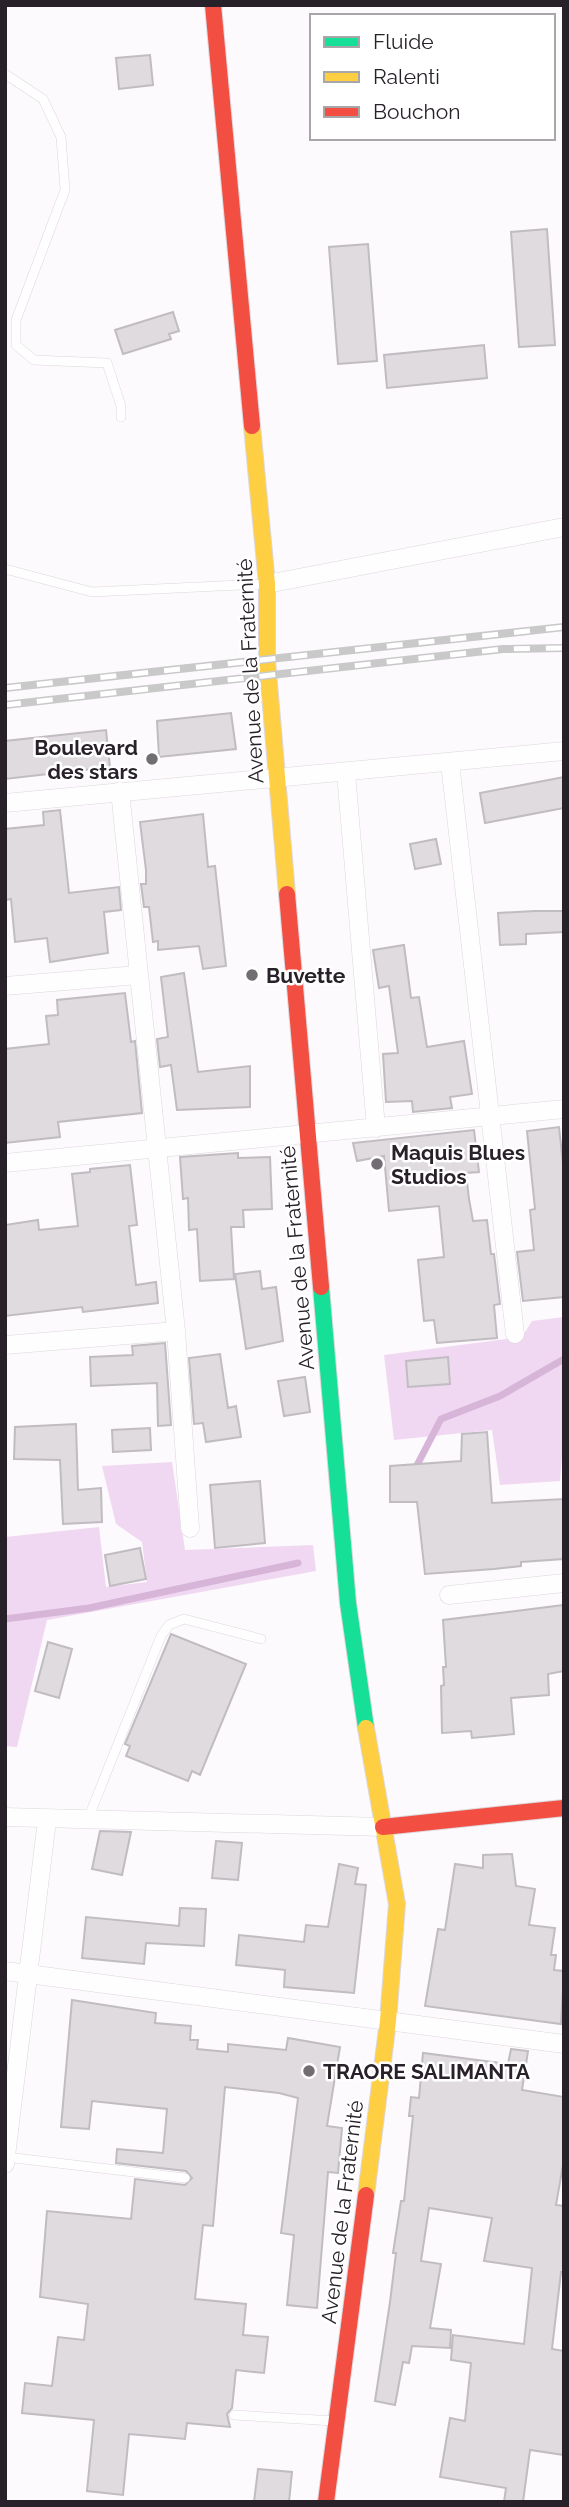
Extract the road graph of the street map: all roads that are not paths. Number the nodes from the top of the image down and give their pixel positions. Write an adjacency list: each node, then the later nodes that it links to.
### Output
1 (212, 5): 6 (main road, Avenue de la Fraternité)
2 (5, 74): 3 (lane)
3 (121, 417)
4 (564, 527): 6 (street)
5 (5, 569): 6 (lane)
6 (267, 584): 10 (main road, Avenue de la Fraternité)
7 (564, 751): 8 (street)
8 (450, 762): 9 (street); 16 (street)
9 (346, 773): 10 (street); 17 (street)
10 (277, 779): 11 (street); 18 (main road, Avenue de la Fraternité)
11 (120, 791): 12 (street); 13 (street)
12 (5, 803)
13 (138, 975): 14 (street); 19 (street)
14 (5, 986)
15 (564, 1109): 16 (street)
16 (490, 1116): 17 (street); 22 (street)
17 (376, 1128): 18 (street)
18 (308, 1134): 19 (street); 32 (main road, Avenue de la Fraternité)
19 (155, 1150): 20 (street); 21 (street)
20 (5, 1163)
21 (176, 1331): 23 (street); 24 (street)
22 (515, 1334)
23 (5, 1345)
24 (190, 1528)
25 (564, 1583): 26 (street)
26 (449, 1595)
27 (261, 1639): 31 (lane)
28 (564, 1808): 32 (main road)
29 (5, 1817): 30 (street)
30 (47, 1820): 31 (street); 34 (street)
31 (87, 1821): 32 (street)
32 (383, 1827): 35 (main road, Avenue de la Fraternité)
33 (5, 1971): 34 (street)
34 (28, 1974): 35 (street); 37 (street)
35 (388, 2021): 36 (street); 41 (main road, Avenue de la Fraternité)
36 (564, 2044)
37 (6, 2157): 38 (street); 39 (lane)
38 (5, 2164)
39 (185, 2178)
40 (234, 2415): 41 (lane)
41 (336, 2421): 42 (main road, Avenue de la Fraternité)
42 (326, 2502)

